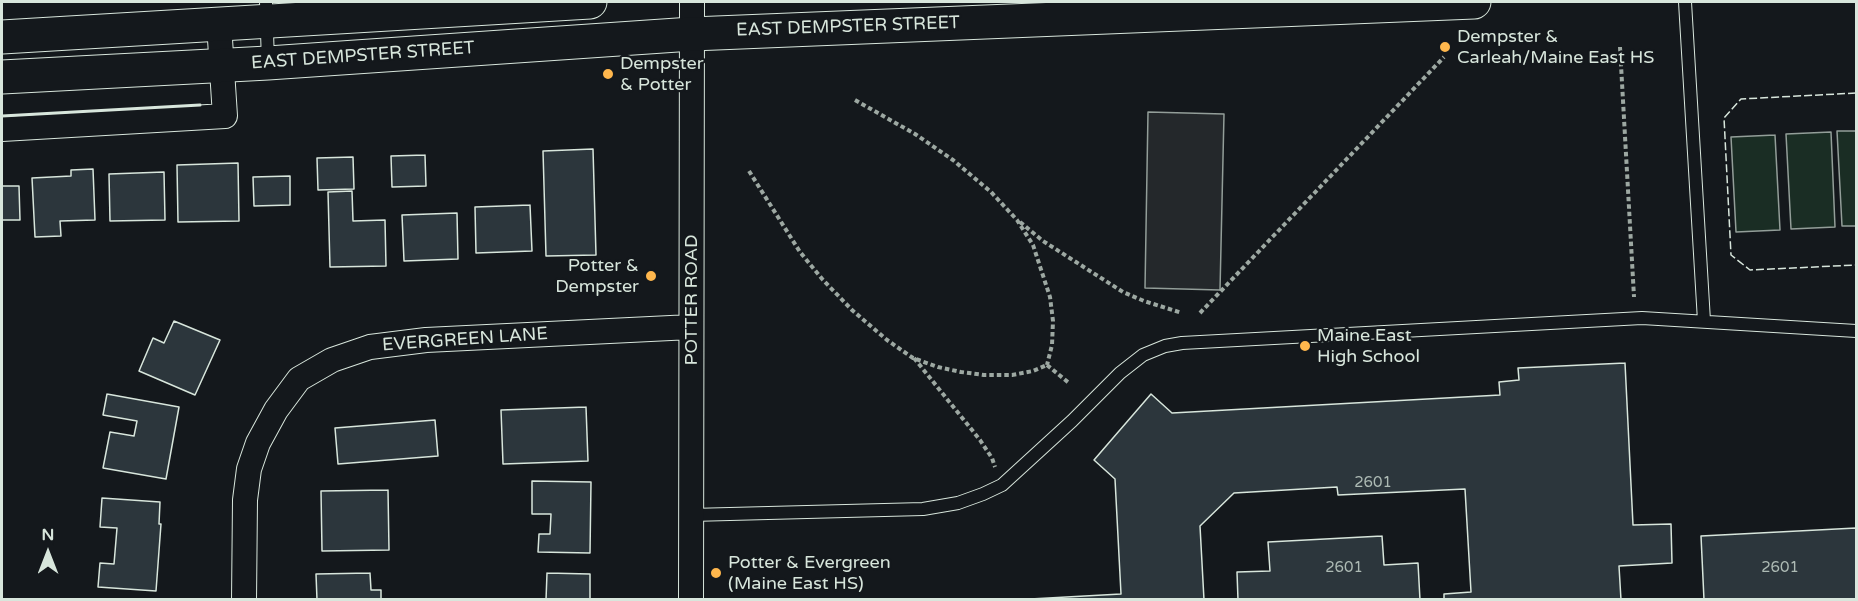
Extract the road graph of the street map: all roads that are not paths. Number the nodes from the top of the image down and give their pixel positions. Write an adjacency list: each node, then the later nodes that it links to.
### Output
1 (590, 2): 5 (main road)
2 (692, 2): 9 (street, POTTER ROAD)
3 (1474, 2): 6 (main road, EAST DEMPSTER STREET)
4 (1685, 2): 15 (lane)
5 (553, 3): 7 (main road)
6 (1244, 6): 9 (main road, EAST DEMPSTER STREET)
7 (266, 12): 8 (main road); 11 (lane)
8 (219, 24): 10 (main road); 12 (street)
9 (692, 34): 11 (main road, EAST DEMPSTER STREET); 16 (street, POTTER ROAD)
10 (2, 37)
11 (268, 63): 12 (main road, EAST DEMPSTER STREET)
12 (222, 66): 13 (main road, EAST DEMPSTER STREET); 14 (street)
13 (2, 77)
14 (2, 129)
15 (1704, 321): 17 (lane); 18 (lane)
16 (692, 327): 18 (street, POTTER ROAD); 19 (street, EVERGREEN LANE)
17 (1857, 331)
18 (692, 515): 20 (street, POTTER ROAD)
19 (244, 600)
20 (691, 600)

